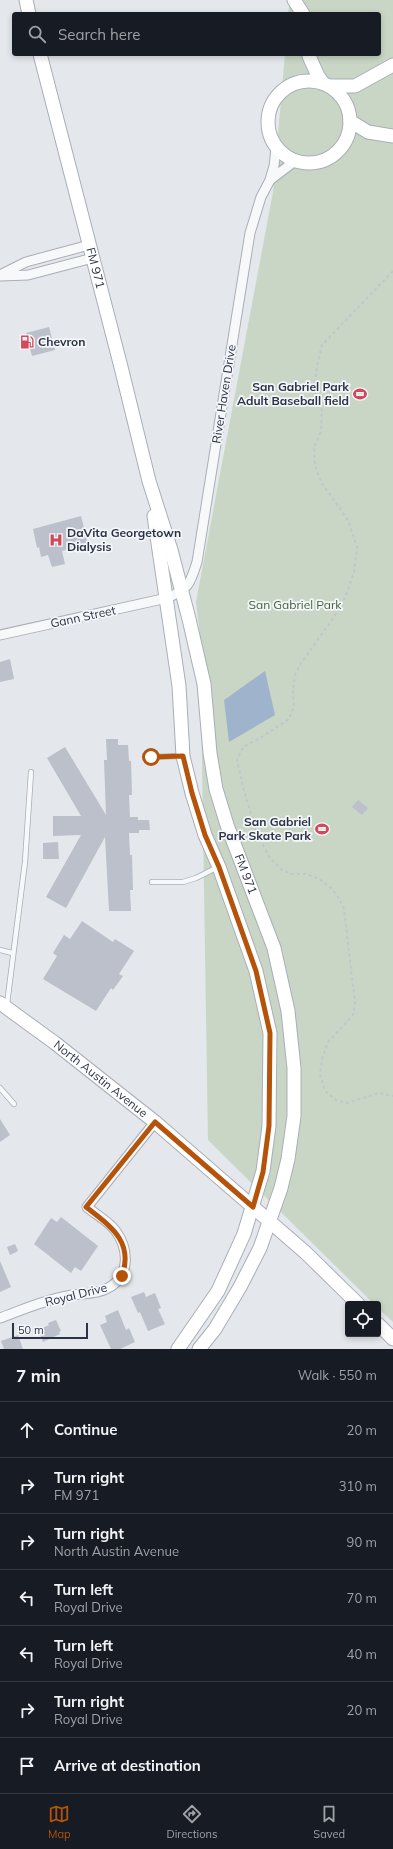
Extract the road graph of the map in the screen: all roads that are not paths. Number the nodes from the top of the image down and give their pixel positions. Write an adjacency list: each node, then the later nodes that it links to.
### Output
1 (26, 0): 3 (main road)
2 (294, 0): 4 (main road)
3 (29, 12)
4 (302, 12)
5 (41, 56): 20 (main road, FM 971 / FM 971)
6 (309, 56): 9 (main road)
7 (309, 56): 10 (main road)
8 (393, 64): 11 (main road)
9 (298, 82): 10 (main road); 17 (main road)
10 (327, 85): 11 (main road); 12 (main road)
11 (355, 86): 12 (main road)
12 (347, 107): 13 (main road)
13 (350, 122): 14 (main road); 16 (main road)
14 (368, 132): 15 (main road); 16 (main road)
15 (393, 136)
16 (346, 142): 18 (main road)
17 (276, 148): 18 (main road); 19 (street, River Haven Drive)
18 (295, 161): 19 (street, River Haven Drive)
19 (270, 180): 24 (street, River Haven Drive)
20 (89, 244): 21 (main road, FM 971 / FM 971); 22 (street)
21 (93, 258): 22 (street); 23 (main road, FM 971 / FM 971)
22 (0, 276)
23 (149, 482): 24 (main road, FM 971 / FM 971); 25 (main road, FM 971 / FM 971)
24 (182, 592): 25 (street); 30 (main road, FM 971 / FM 971)
25 (166, 598): 26 (street, Gann Street); 27 (main road, FM 971 / FM 971)
26 (0, 635)
27 (183, 756): 28 (lane); 31 (main road, FM 971 / FM 971)
28 (151, 757)
29 (31, 772): 34 (lane)
30 (240, 859): 31 (main road); 40 (main road, FM 971 / FM 971)
31 (219, 867): 32 (lane); 39 (main road, FM 971 / FM 971)
32 (152, 882)
33 (0, 950): 34 (lane)
34 (12, 953): 35 (lane)
35 (3, 1006): 38 (main road, North Austin Avenue)
36 (0, 1088): 37 (lane)
37 (14, 1104)
38 (155, 1122): 39 (main road, North Austin Avenue); 42 (street, Royal Drive)
39 (253, 1207): 40 (main road, North Austin Avenue); 45 (main road, FM 971)
40 (268, 1221): 41 (main road, North Austin Avenue); 46 (main road, FM 971)
41 (355, 1301)
42 (0, 1318)
43 (381, 1327): 44 (main road)
44 (393, 1339)
45 (178, 1349)
46 (199, 1349)

